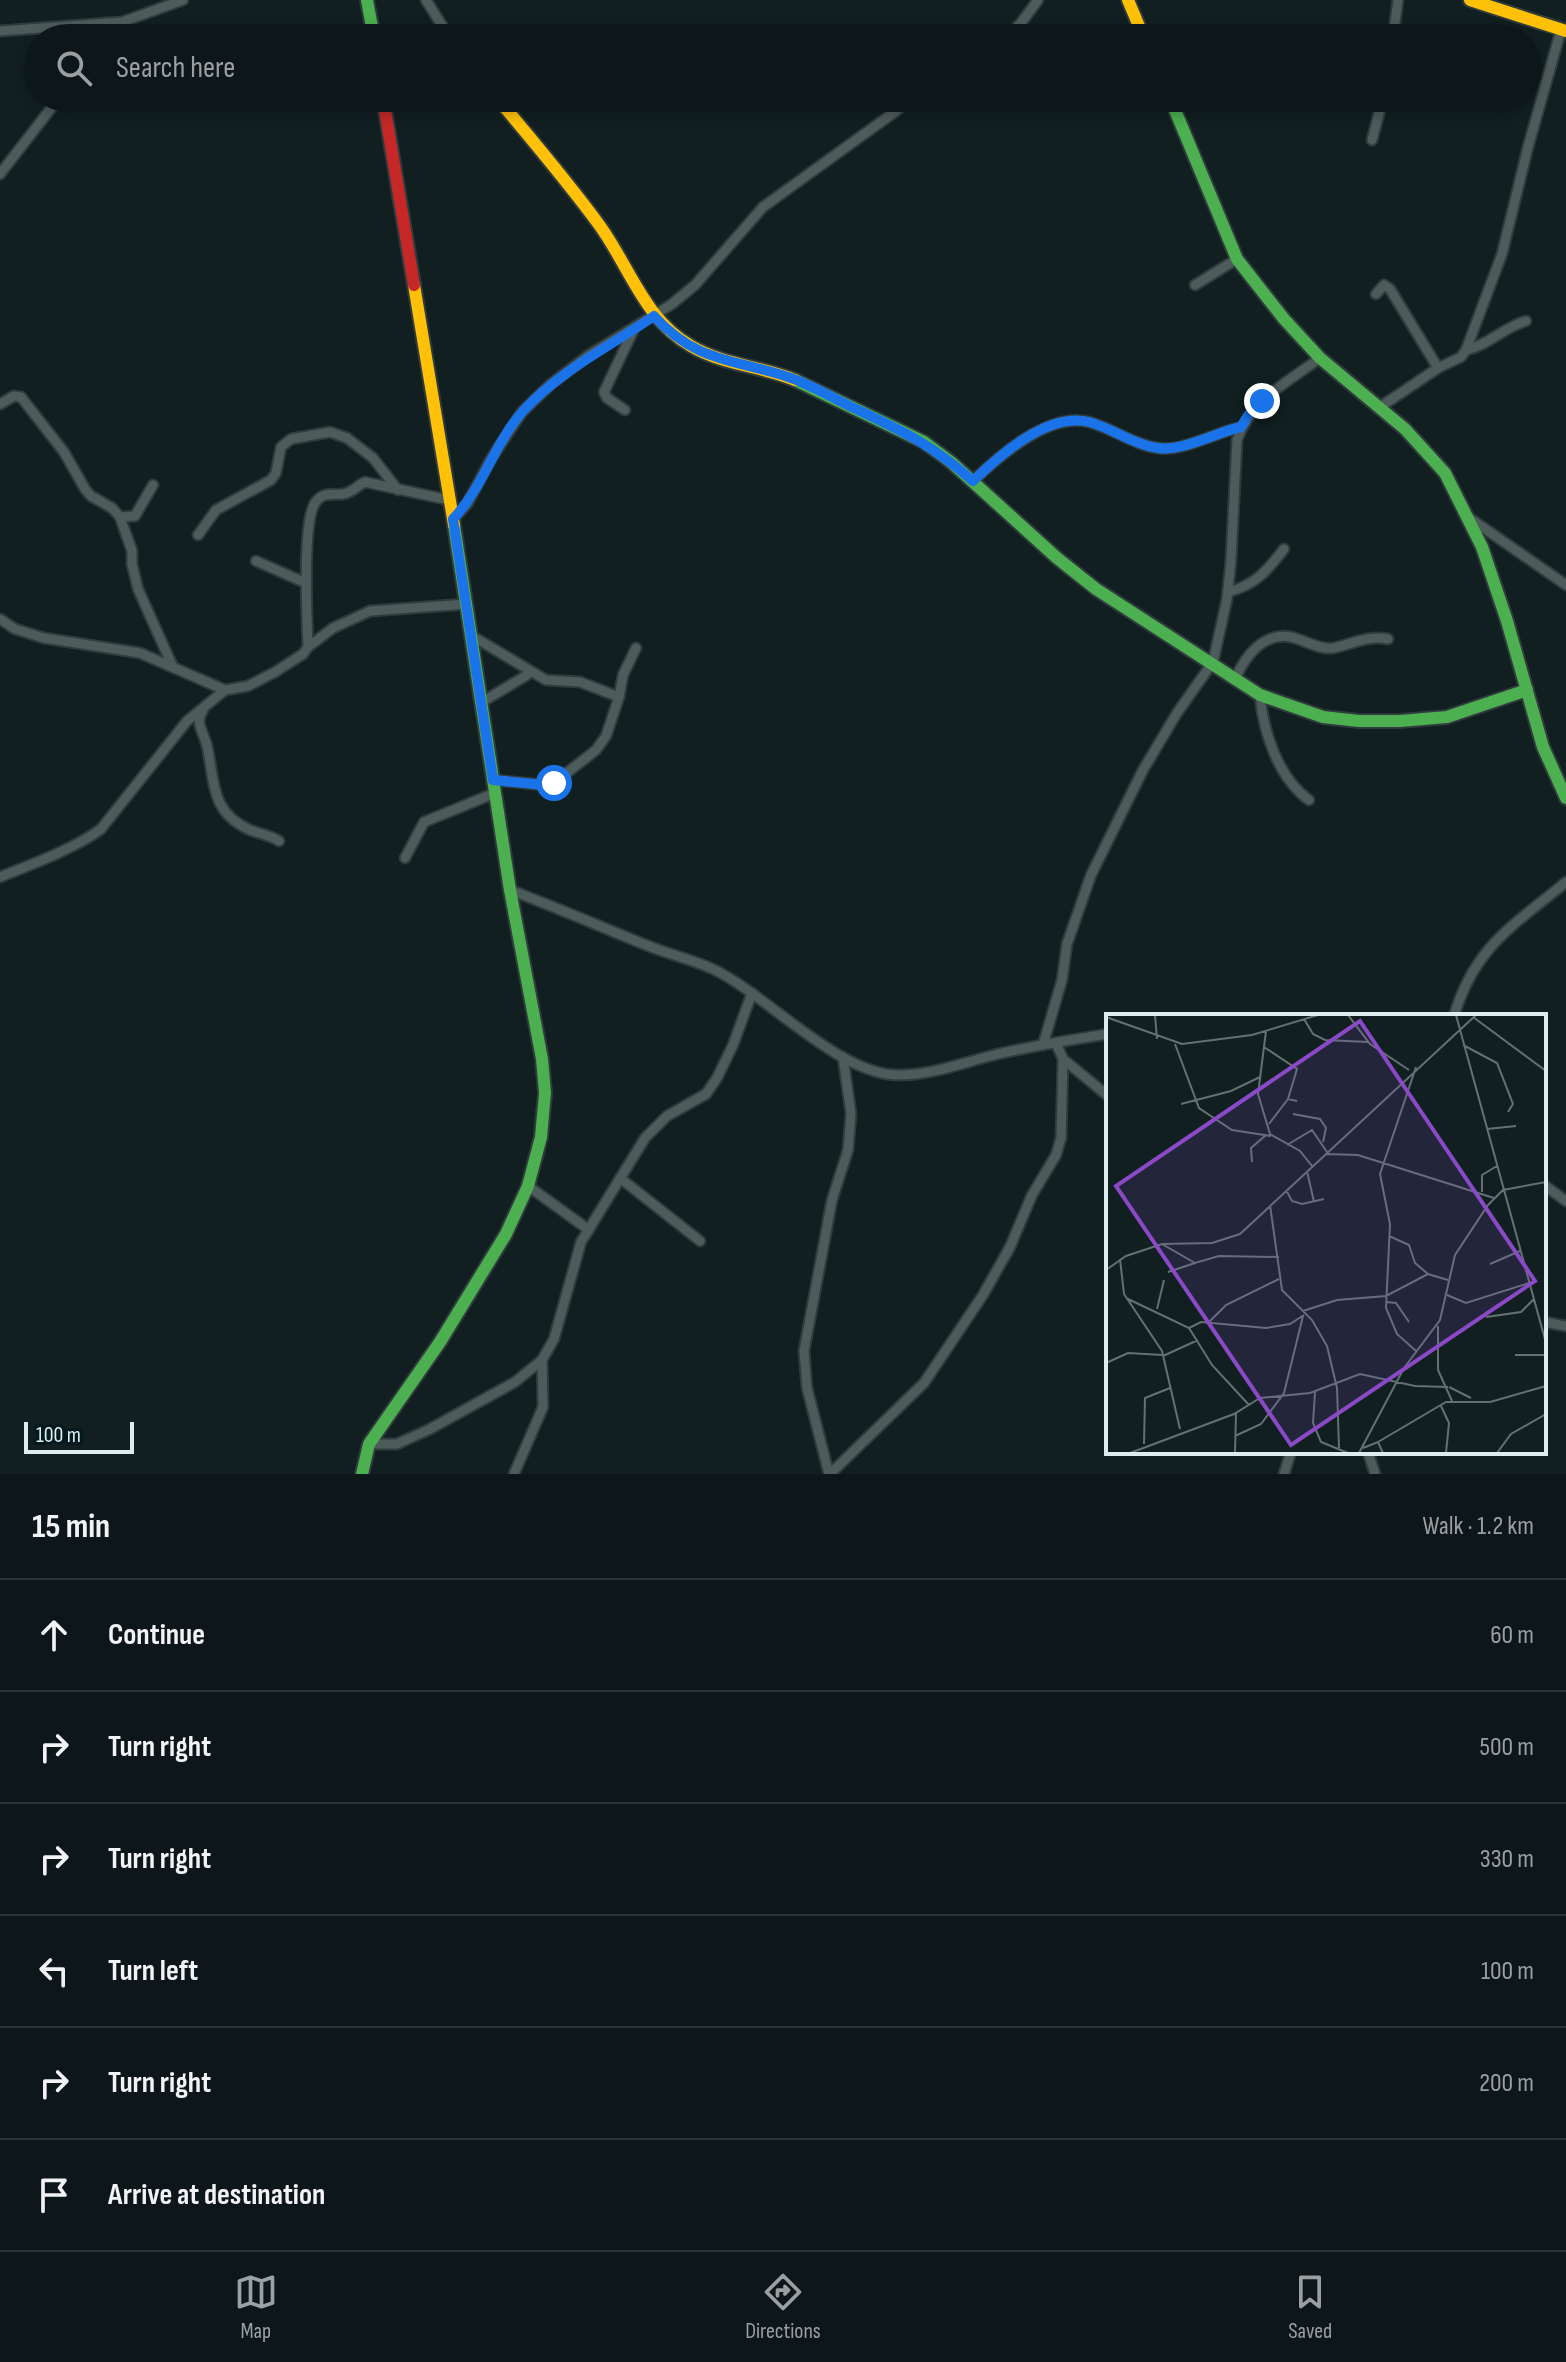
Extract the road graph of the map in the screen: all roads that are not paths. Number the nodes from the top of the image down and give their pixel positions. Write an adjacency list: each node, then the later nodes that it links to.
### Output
1 (183, 0): 8 (street)
2 (367, 0): 10 (street)
3 (426, 0): 11 (street)
4 (1038, 0): 12 (street)
5 (1128, 0): 13 (street)
6 (1398, 0): 14 (street)
7 (1470, 0): 16 (street)
8 (106, 23): 9 (street)
9 (93, 24)
10 (371, 24)
11 (441, 24)
12 (1020, 24)
13 (1138, 24)
14 (1395, 24)
15 (24, 29): 17 (street)
16 (1563, 30): 18 (street)
17 (0, 31)
18 (1542, 100)
19 (48, 112): 27 (street)
20 (385, 112): 44 (street)
21 (508, 112): 31 (street)
22 (895, 112): 31 (street)
23 (1176, 112): 28 (street)
24 (1379, 112): 26 (street)
25 (1538, 112): 34 (street)
26 (1372, 140)
27 (0, 174)
28 (1237, 259): 29 (street); 35 (street)
29 (1195, 285)
30 (1376, 294): 36 (street)
31 (654, 316): 33 (street); 41 (street)
32 (1526, 321): 34 (street)
33 (634, 329): 39 (street); 47 (street)
34 (1466, 350): 36 (street)
35 (1320, 358): 38 (street); 40 (street)
36 (1438, 368): 38 (street)
37 (0, 404): 45 (street)
38 (1380, 407): 46 (street)
39 (625, 410)
40 (1241, 427): 41 (street); 53 (street)
41 (973, 481): 60 (street)
42 (153, 485): 45 (street)
43 (398, 490): 44 (street); 48 (street); 51 (street)
44 (449, 500): 47 (street)
45 (120, 517): 61 (street)
46 (1468, 517): 52 (street); 65 (street)
47 (453, 519): 54 (street)
48 (198, 535)
49 (1284, 549): 53 (street)
50 (256, 561): 51 (street)
51 (306, 583): 58 (street)
52 (1566, 585)
53 (1228, 592): 60 (street)
54 (467, 604): 56 (street); 58 (street)
55 (0, 619): 61 (street)
56 (472, 636): 62 (street); 68 (street)
57 (1388, 639): 63 (street)
58 (308, 647): 64 (street)
59 (636, 648): 67 (street)
60 (1213, 662): 63 (street); 82 (street)
61 (172, 665): 64 (street)
62 (528, 672): 67 (street); 68 (street)
63 (1236, 677): 66 (street)
64 (225, 690): 69 (street)
65 (1527, 690): 66 (street); 71 (street)
66 (1260, 695): 72 (street)
67 (619, 697): 70 (street)
68 (482, 702): 70 (street)
69 (205, 708): 73 (street); 75 (street)
70 (494, 787): 74 (street); 77 (street)
71 (1566, 798)
72 (1309, 800)
73 (279, 841)
74 (405, 858)
75 (0, 877)
76 (1566, 882): 79 (street)
77 (510, 890): 78 (street); 87 (street)
78 (752, 993): 83 (street); 86 (street)
79 (1455, 1014)
80 (1106, 1034): 81 (street)
81 (1056, 1043): 82 (street); 84 (street)
82 (1043, 1045): 83 (street)
83 (843, 1057): 100 (street)
84 (1063, 1059): 85 (street); 100 (street)
85 (1106, 1094)
86 (620, 1178): 90 (street); 91 (street)
87 (528, 1186): 90 (street); 95 (street)
88 (1546, 1186): 89 (street)
89 (1566, 1201)
90 (589, 1230): 94 (street)
91 (700, 1241)
92 (1546, 1322): 93 (street)
93 (1566, 1326)
94 (542, 1360): 95 (street); 99 (street)
95 (369, 1444): 98 (street)
96 (1290, 1454): 101 (street)
97 (1369, 1454): 102 (street)
98 (362, 1474)
99 (514, 1474)
100 (830, 1474)
101 (1284, 1474)
102 (1375, 1474)

